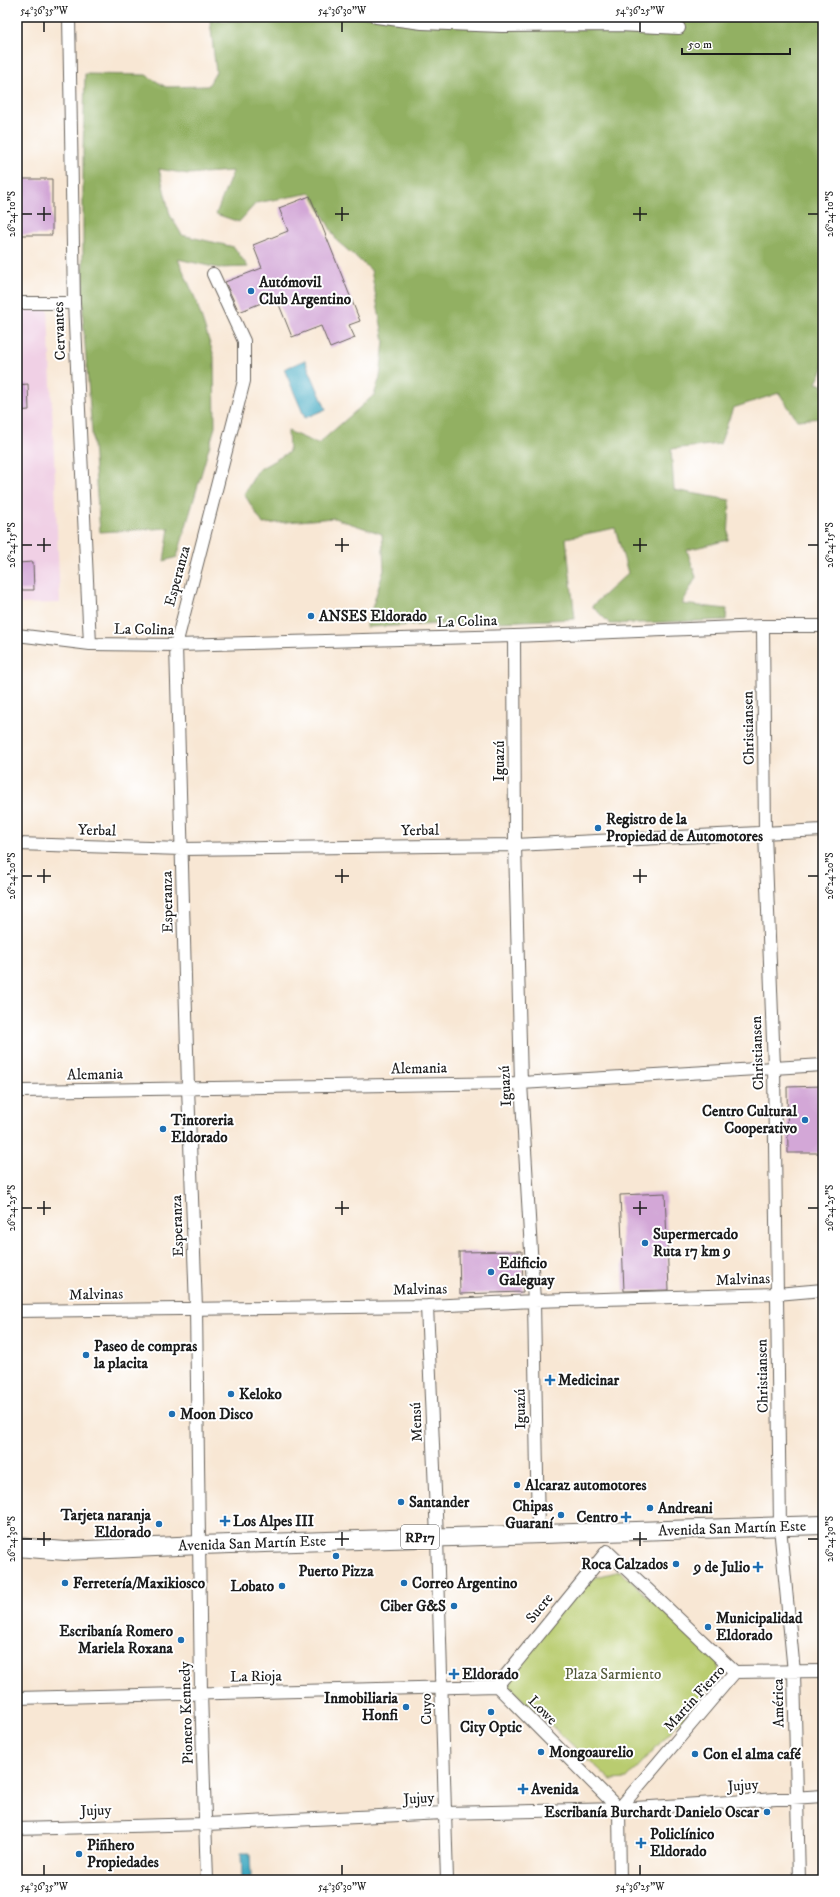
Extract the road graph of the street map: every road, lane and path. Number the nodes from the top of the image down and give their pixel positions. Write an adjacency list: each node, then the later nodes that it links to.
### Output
1 (69, 17): 6 (street, Cervantes)
2 (376, 17): 3 (street)
3 (679, 28)
4 (213, 274): 12 (street, Esperanza)
5 (17, 303): 6 (street)
6 (74, 303): 11 (street, Cervantes)
7 (763, 626): 8 (street, La Colina); 10 (street, La Colina); 14 (street, Christiansen)
8 (823, 626)
9 (17, 635): 11 (street, La Colina)
10 (514, 636): 12 (street, La Colina); 16 (street, Iguazú)
11 (90, 644): 12 (street, La Colina)
12 (176, 645): 17 (street, Esperanza)
13 (823, 830): 14 (street, Yerbal)
14 (765, 833): 16 (street, Yerbal); 19 (street, Christiansen)
15 (17, 844): 17 (street, Yerbal)
16 (515, 845): 17 (street, Yerbal); 20 (street, Iguazú)
17 (182, 849): 21 (street, Esperanza)
18 (823, 1065): 19 (street, Alemania)
19 (774, 1067): 20 (street, Alemania); 24 (street, Christiansen)
20 (521, 1083): 21 (street, Alemania); 25 (street, Iguazú)
21 (188, 1087): 22 (street, Alemania); 27 (street, Esperanza)
22 (17, 1088)
23 (823, 1290): 24 (street, Malvinas)
24 (777, 1294): 25 (street, Malvinas); 30 (street, Christiansen)
25 (534, 1301): 26 (street, Malvinas); 32 (street, Iguazú)
26 (427, 1306): 27 (street, Malvinas); 33 (street, Mensú)
27 (196, 1308): 28 (street, Malvinas); 34 (street, Esperanza)
28 (17, 1311)
29 (823, 1525): 30 (main road, Avenida San Martín Este / RP17)
30 (780, 1527): 31 (main road, Avenida San Martín Este / RP17); 39 (street, América)
31 (606, 1532): 32 (main road, Avenida San Martín Este / RP17); 36 (street)
32 (538, 1533): 33 (main road, Avenida San Martín Este / RP17)
33 (437, 1537): 34 (main road, Avenida San Martín Este / RP17); 41 (street, Cuyo)
34 (200, 1544): 35 (main road, Avenida San Martín Este / RP17); 42 (street, Pionero Kennedy)
35 (17, 1547)
36 (607, 1551): 38 (street); 40 (street, Sucre)
37 (823, 1671): 39 (street, Martin Fierro)
38 (735, 1672): 39 (street, Martin Fierro); 46 (street, Martin Fierro)
39 (794, 1672): 45 (street, América)
40 (497, 1686): 41 (street, La Rioja); 46 (street, Lowe)
41 (441, 1687): 42 (street, La Rioja); 47 (street, Cuyo)
42 (201, 1693): 43 (street, La Rioja); 48 (street, Pionero Kennedy)
43 (17, 1698)
44 (823, 1796): 45 (street, Jujuy)
45 (796, 1797): 46 (street, Jujuy); 53 (street, América)
46 (619, 1809): 47 (street, Jujuy); 52 (street)
47 (444, 1813): 48 (street, Jujuy); 51 (street, Cuyo)
48 (206, 1824): 49 (street, Jujuy); 50 (street, Pionero Kennedy)
49 (17, 1829)
50 (207, 1880)
51 (447, 1880)
52 (620, 1880)
53 (798, 1880)

